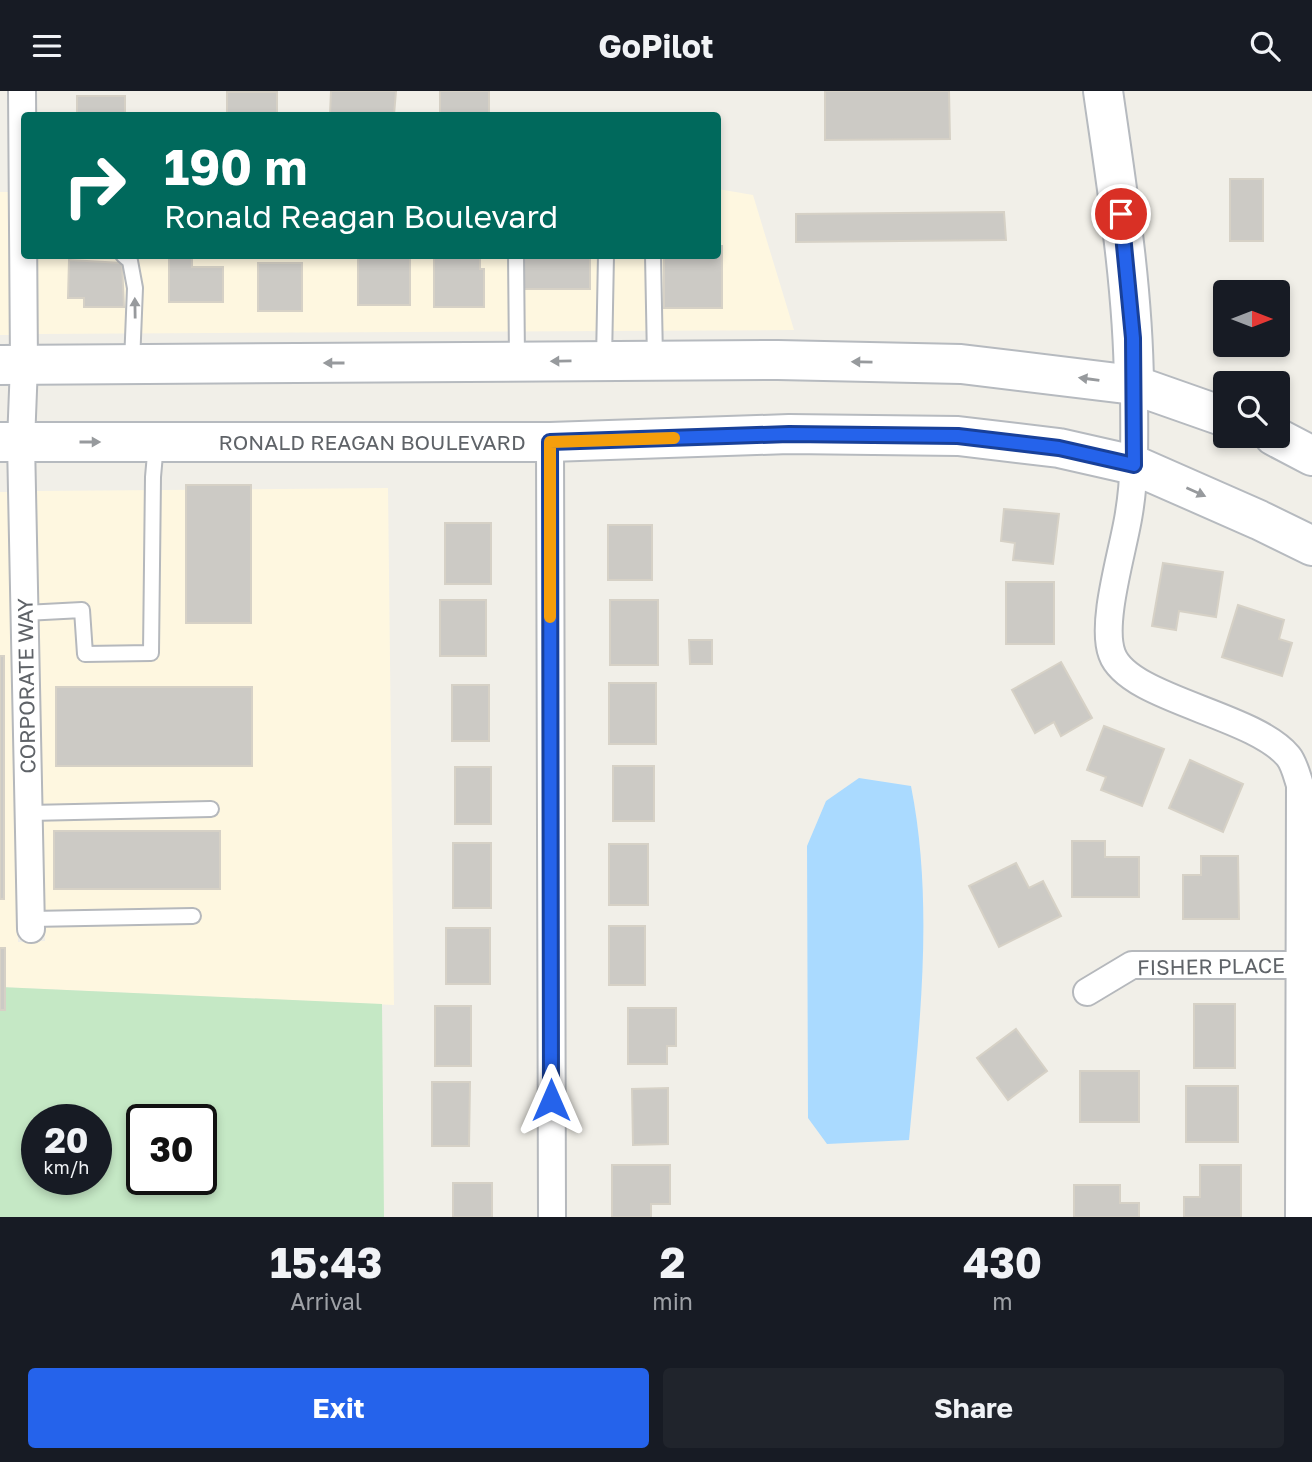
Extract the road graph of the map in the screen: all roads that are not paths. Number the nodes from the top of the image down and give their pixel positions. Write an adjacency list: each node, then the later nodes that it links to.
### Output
1 (22, 91): 3 (street, CORPORATE WAY)
2 (1103, 91): 14 (main road)
3 (22, 112)
4 (21, 259): 13 (street, CORPORATE WAY)
5 (128, 259): 12 (lane, one-way to 5)
6 (516, 259): 11 (lane)
7 (606, 259): 10 (lane)
8 (653, 259): 9 (lane)
9 (655, 360): 10 (main road); 14 (main road, one-way to 9)
10 (604, 361): 11 (main road, one-way to 11)
11 (517, 362): 12 (main road, one-way to 12)
12 (132, 364): 13 (main road)
13 (12, 365): 16 (street, CORPORATE WAY)
14 (1133, 385): 15 (main road); 21 (street)
15 (1213, 413)
16 (11, 442): 17 (main road, RONALD REAGAN BOULEVARD, one-way to 17); 23 (street, CORPORATE WAY)
17 (156, 442): 18 (main road, RONALD REAGAN BOULEVARD); 23 (lane)
18 (550, 442): 21 (main road, RONALD REAGAN BOULEVARD); 30 (street)
19 (1290, 444): 20 (main road)
20 (1312, 456)
21 (1134, 465): 22 (main road, RONALD REAGAN BOULEVARD, one-way to 22); 28 (street)
22 (1312, 546)
23 (25, 613): 25 (street, CORPORATE WAY)
24 (211, 809): 25 (lane)
25 (29, 813): 27 (street, CORPORATE WAY)
26 (193, 916): 27 (lane)
27 (31, 924)
28 (1299, 965): 29 (street, FISHER PLACE); 31 (street)
29 (1087, 992)
30 (552, 1217)
31 (1299, 1217)

